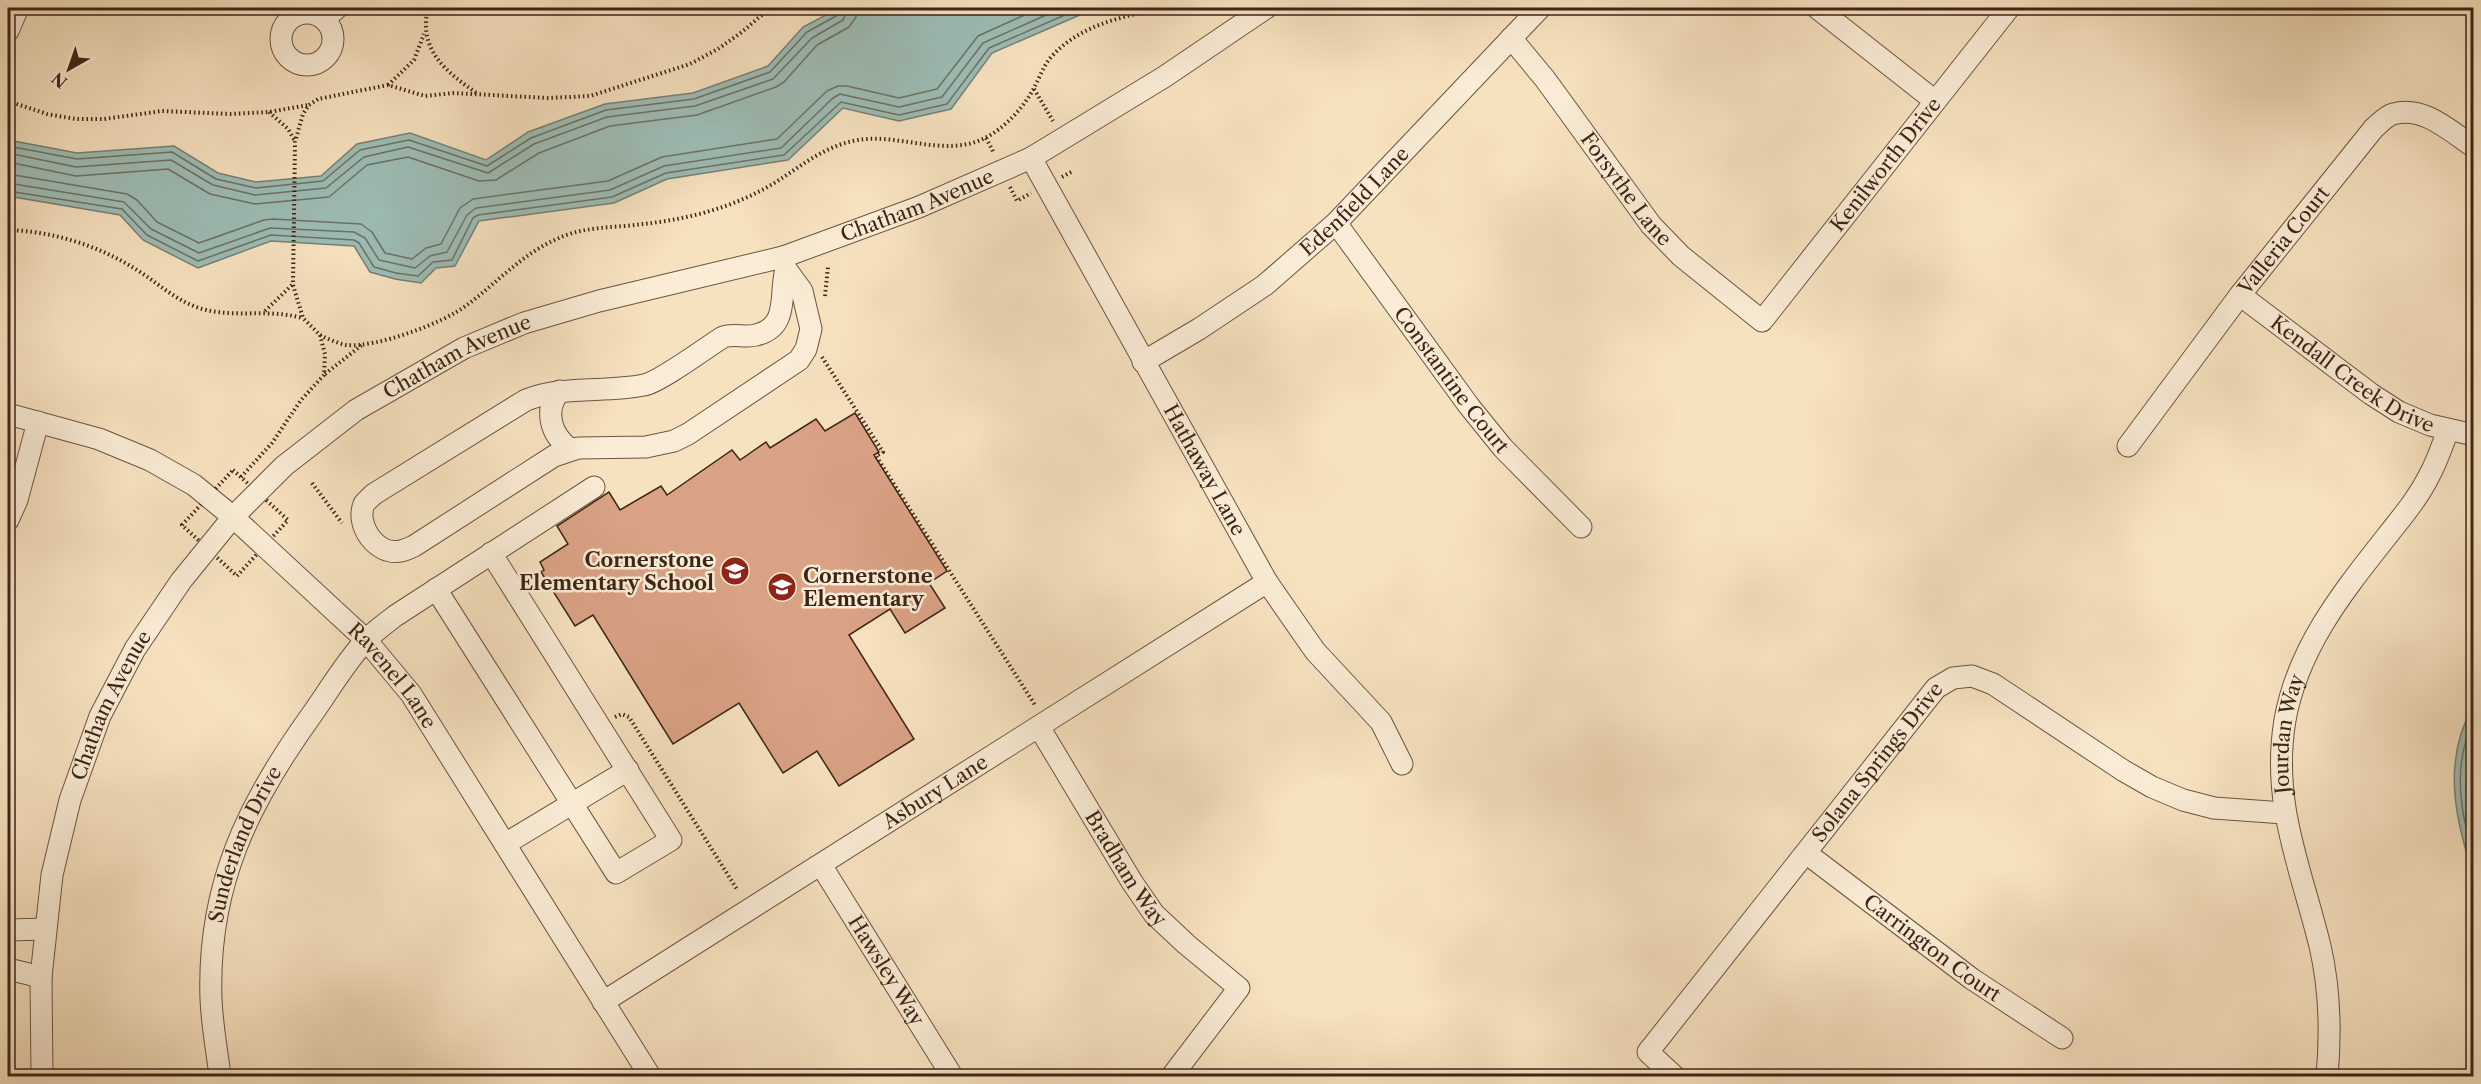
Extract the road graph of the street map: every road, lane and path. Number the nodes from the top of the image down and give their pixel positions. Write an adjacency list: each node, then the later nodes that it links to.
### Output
1 (18, 8): 9 (street)
2 (428, 8): 10 (path)
3 (770, 8): 13 (path)
4 (1161, 8): 30 (path)
5 (1266, 8): 20 (street, Chatham Avenue)
6 (1540, 8): 11 (street, Edenfield Lane)
7 (1817, 8): 15 (street)
8 (2009, 8): 15 (street, Kenilworth Drive)
9 (8, 31)
10 (424, 34): 12 (path); 13 (path)
11 (1511, 38): 21 (street, Edenfield Lane); 28 (street, Forsythe Lane)
12 (388, 85): 13 (path); 16 (path)
13 (479, 94)
14 (8, 101): 17 (path)
15 (1935, 101): 28 (street, Kenilworth Drive)
16 (309, 105): 17 (path); 18 (path)
17 (269, 112): 18 (path)
18 (295, 142): 24 (path)
19 (2474, 147): 25 (street, Valleria Court)
20 (1031, 158): 23 (street, Chatham Avenue); 32 (street, Hathaway Lane)
21 (1336, 223): 32 (street, Edenfield Lane); 45 (street, Constantine Court)
22 (8, 230): 26 (path)
23 (784, 263): 34 (street); 40 (street); 43 (street, Chatham Avenue)
24 (293, 285): 26 (path); 27 (path)
25 (2240, 295): 37 (street, Kendall Creek Drive); 39 (street, Valleria Court)
26 (264, 312): 27 (path)
27 (303, 318): 29 (path)
28 (1762, 321)
29 (320, 335): 30 (path); 33 (path)
30 (363, 345): 33 (path)
31 (816, 347): 50 (path)
32 (1143, 362): 47 (street, Hathaway Lane)
33 (324, 375): 41 (path)
34 (561, 391): 40 (street); 40 (street)
35 (8, 414): 36 (street, Ravenel Lane)
36 (38, 422): 43 (street, Ravenel Lane); 44 (street)
37 (2448, 430): 38 (street, Kendall Creek Drive); 56 (street, Jourdan Way)
38 (2474, 435)
39 (2128, 446)
40 (570, 449)
41 (241, 477)
42 (594, 487): 46 (street, Sunderland Drive)
43 (233, 517): 49 (street, Ravenel Lane); 61 (street, Chatham Avenue)
44 (8, 520)
45 (1581, 526)
46 (491, 553): 48 (street, Sunderland Drive); 54 (street)
47 (1267, 582): 52 (street, Asbury Lane); 53 (street, Hathaway Lane)
48 (436, 589): 49 (street, Sunderland Drive); 55 (street)
49 (366, 640): 57 (street, Ravenel Lane); 68 (street, Sunderland Drive)
50 (1035, 705)
51 (609, 708): 60 (path)
52 (1039, 727): 59 (street, Asbury Lane); 71 (street, Bradham Way)
53 (1402, 764)
54 (628, 770): 55 (street); 55 (street)
55 (573, 803): 57 (street)
56 (2284, 813): 58 (street, Solana Springs Drive); 73 (street, Jourdan Way)
57 (505, 844): 65 (street, Ravenel Lane)
58 (1806, 853): 66 (street, Carrington Court); 72 (street, Solana Springs Drive)
59 (821, 865): 65 (street, Asbury Lane); 70 (street, Hawsley Way)
60 (738, 891)
61 (45, 928): 62 (street); 64 (street, Chatham Avenue)
62 (8, 930)
63 (8, 969): 64 (street)
64 (41, 977): 67 (street, Chatham Avenue)
65 (603, 1002): 69 (street, Ravenel Lane)
66 (2062, 1038)
67 (42, 1077)
68 (220, 1077)
69 (650, 1077)
70 (952, 1077)
71 (1172, 1077)
72 (1674, 1077)
73 (2327, 1077)

